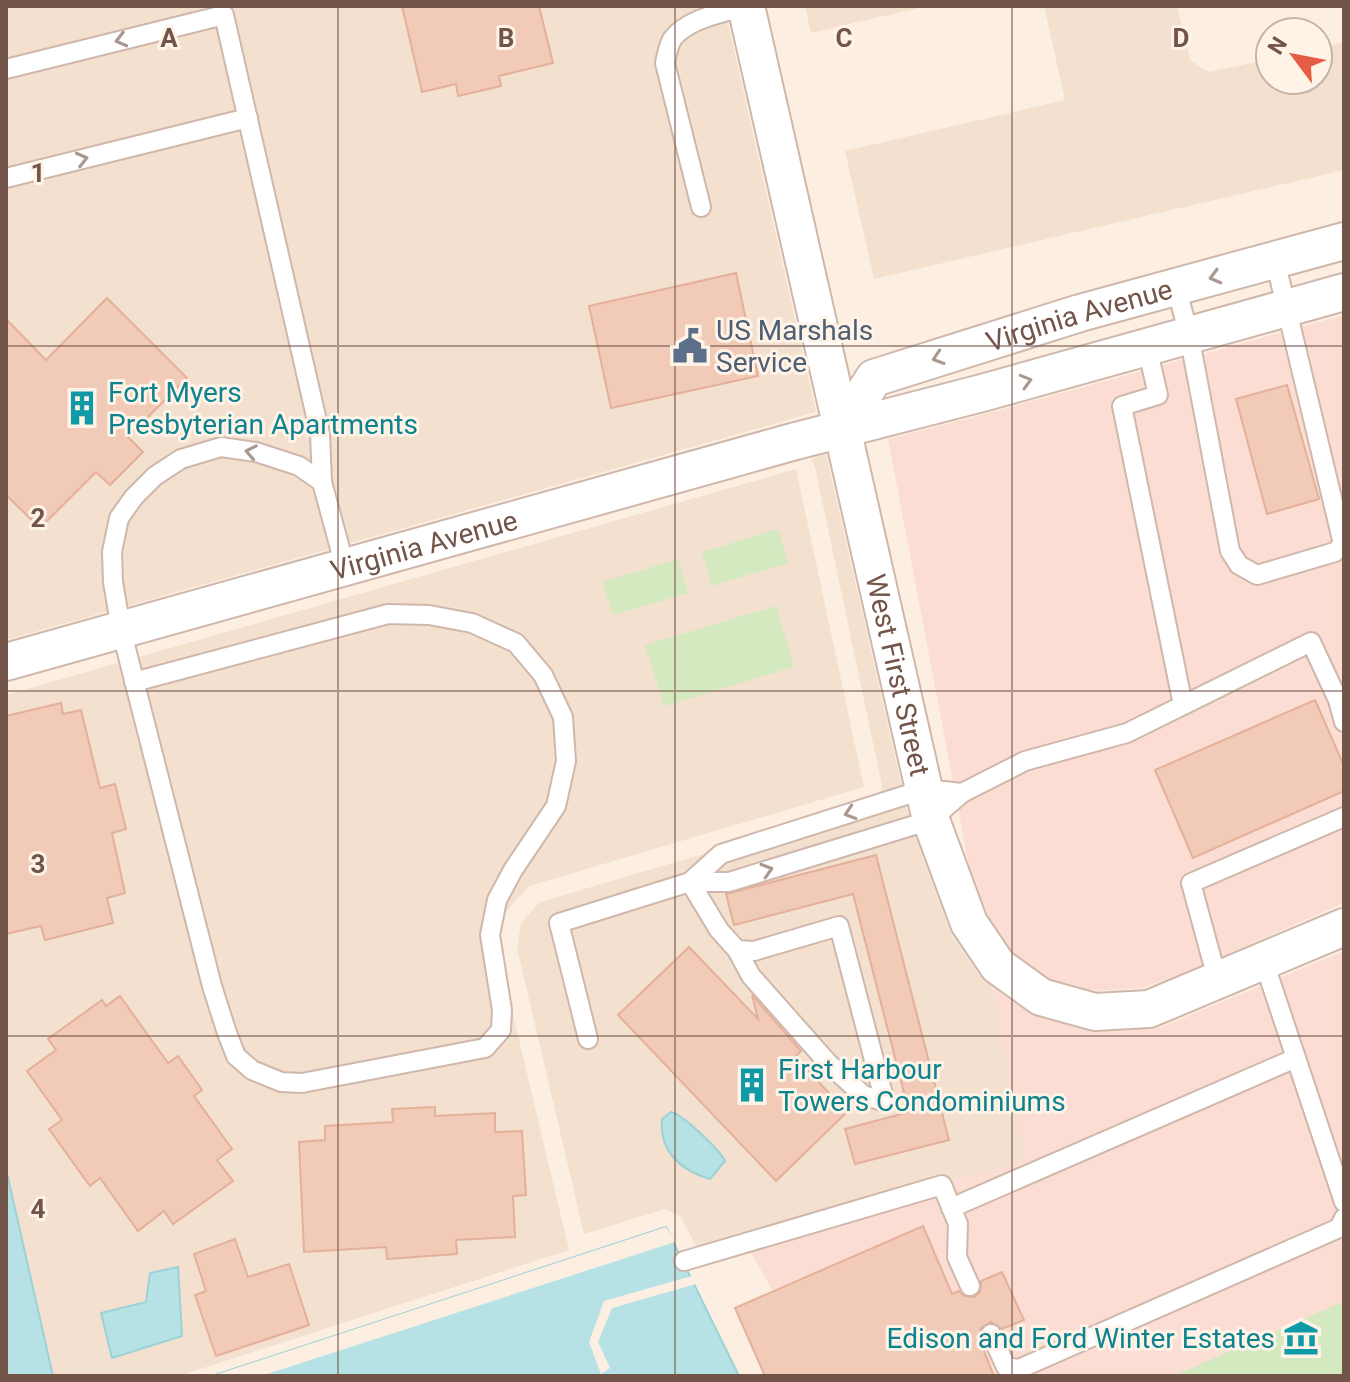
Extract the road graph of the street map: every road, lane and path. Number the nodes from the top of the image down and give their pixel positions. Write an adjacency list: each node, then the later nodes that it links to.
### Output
1 (746, 6): 5 (lane); 13 (street, West First Street)
2 (6, 69): 3 (lane, one-way to 2)
3 (248, 118): 4 (lane, one-way to 3); 14 (lane)
4 (6, 178)
5 (701, 207)
6 (1343, 246): 7 (street, Virginia Avenue)
7 (1275, 260): 8 (street, Virginia Avenue, one-way to 8); 10 (lane)
8 (1176, 287): 11 (lane); 13 (street, Virginia Avenue, one-way to 13)
9 (1344, 292): 10 (street, Virginia Avenue)
10 (1285, 309): 11 (street, Virginia Avenue); 11 (lane)
11 (1189, 335): 12 (street, Virginia Avenue)
12 (1147, 347): 13 (street, Virginia Avenue, one-way to 12); 19 (lane)
13 (842, 428): 15 (street, Virginia Avenue); 22 (street, West First Street)
14 (322, 482): 15 (lane); 16 (lane, one-way to 16)
15 (345, 567): 16 (street, Virginia Avenue)
16 (121, 629): 17 (street, Virginia Avenue); 18 (lane)
17 (6, 662)
18 (134, 682): 18 (lane)
19 (1183, 705): 20 (lane); 21 (lane)
20 (1344, 722)
21 (962, 793): 22 (lane); 22 (lane)
22 (928, 804): 24 (lane, one-way to 22); 24 (lane, one-way to 24); 28 (street, West First Street)
23 (1344, 817): 28 (lane)
24 (690, 882): 26 (lane); 29 (lane)
25 (1344, 927): 27 (street, West First Street)
26 (737, 950): 26 (lane)
27 (1264, 962): 28 (street, West First Street); 30 (lane)
28 (1218, 982)
29 (588, 1039)
30 (1296, 1058): 31 (lane); 32 (lane)
31 (1344, 1202)
32 (951, 1208): 34 (lane); 35 (lane)
33 (1344, 1218): 36 (lane)
34 (684, 1261)
35 (970, 1286)
36 (991, 1334)

